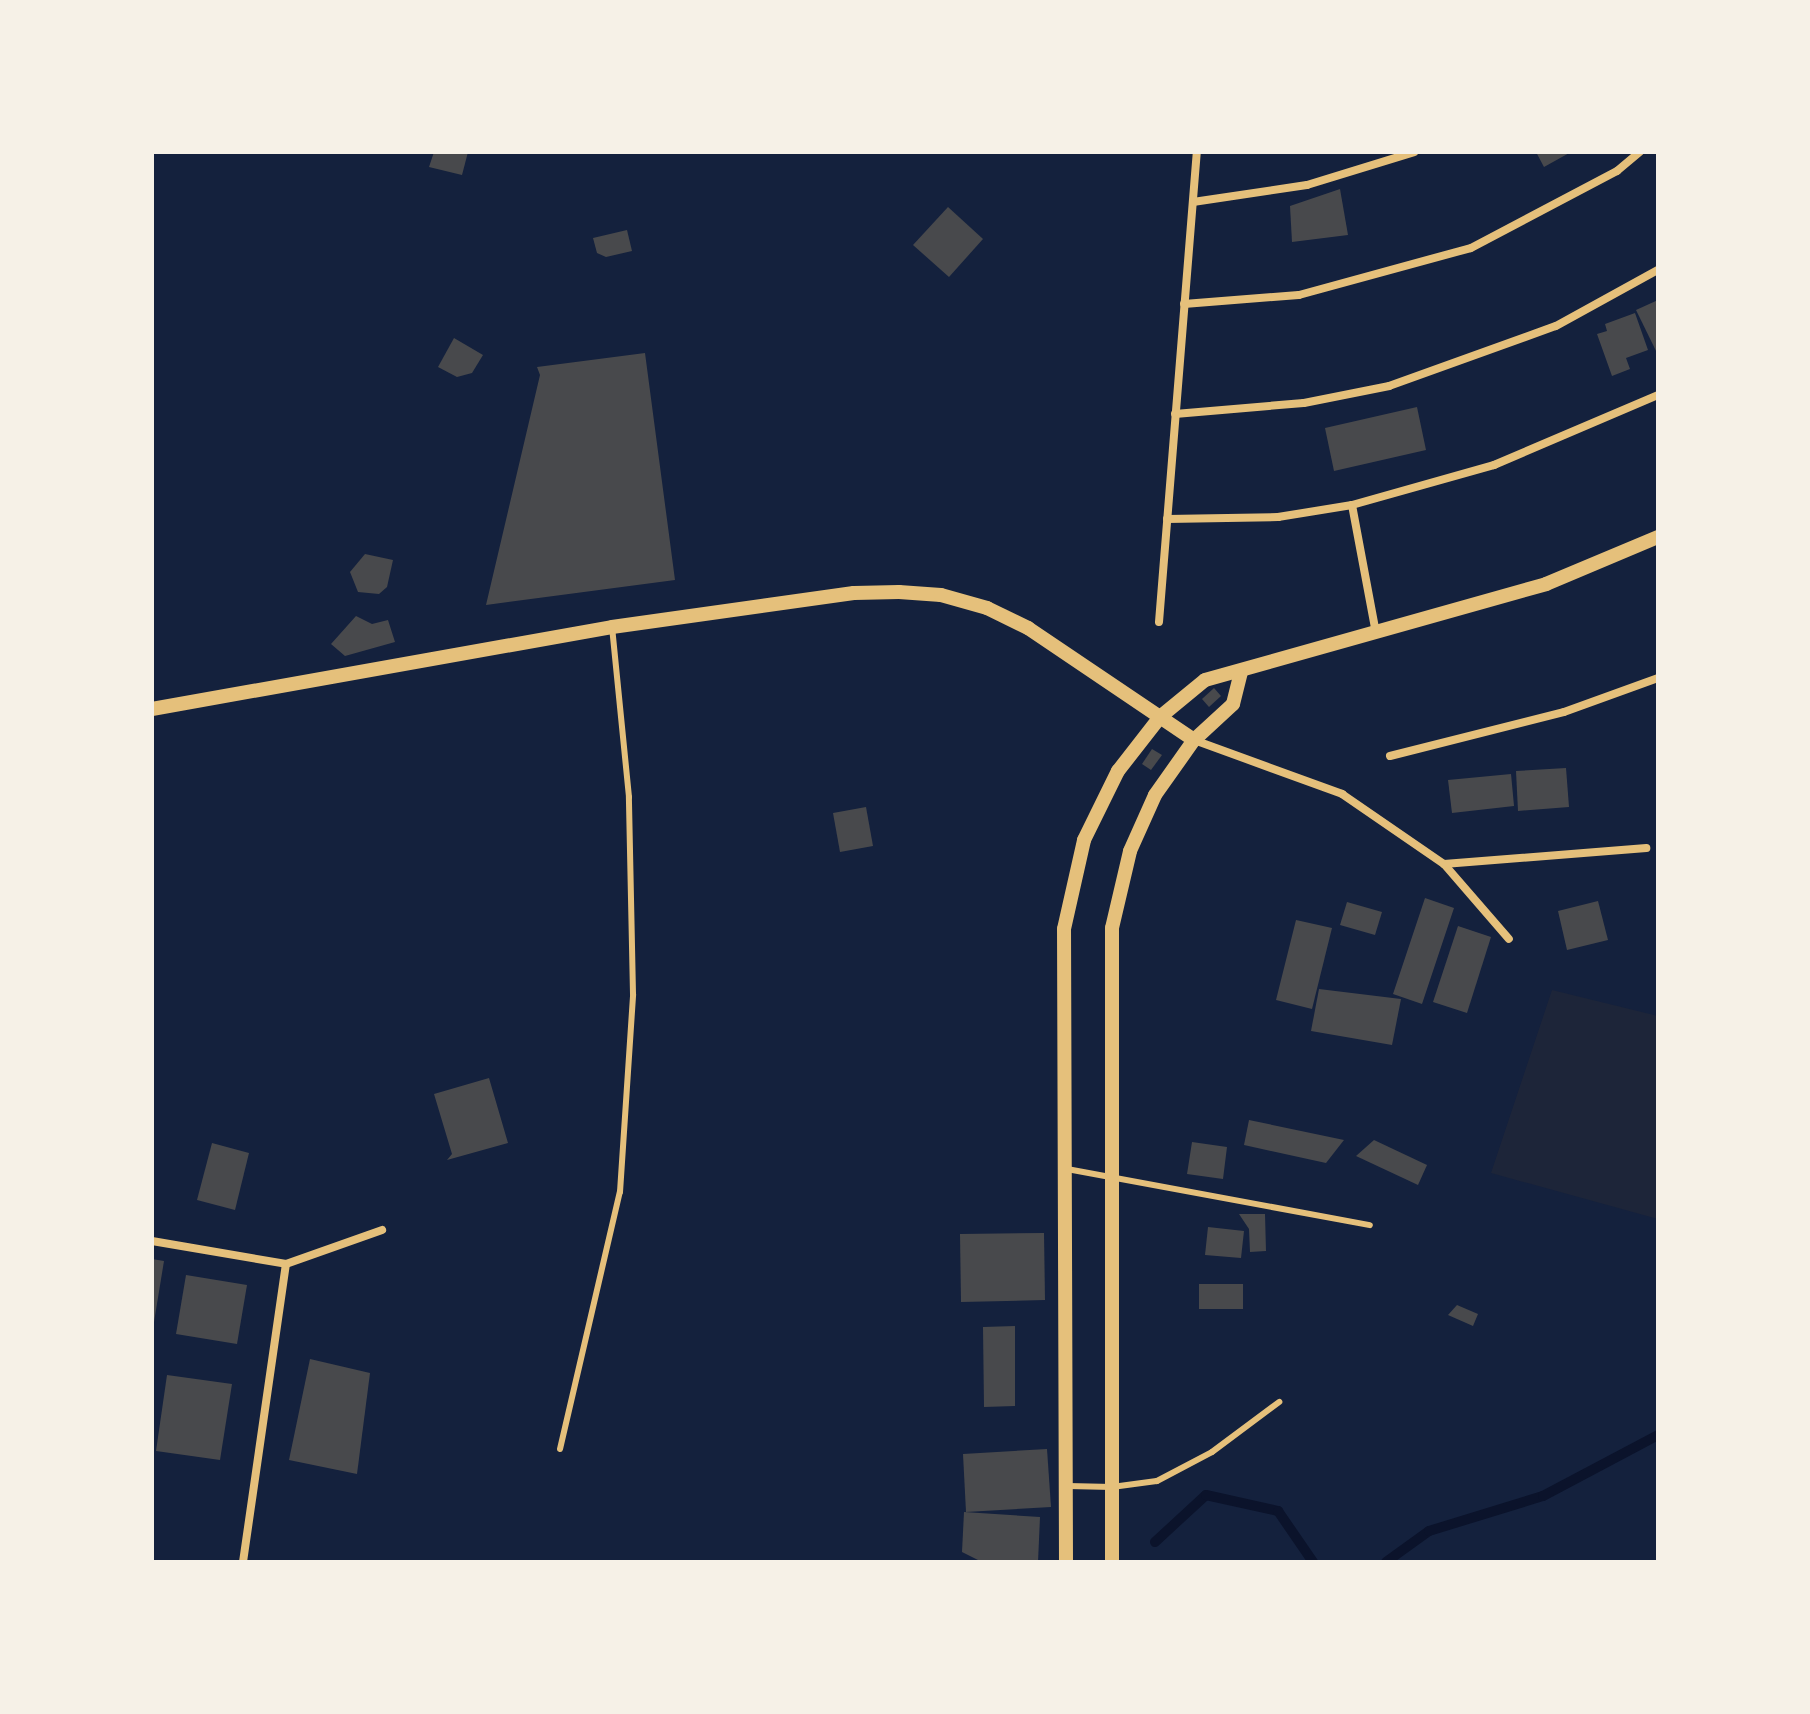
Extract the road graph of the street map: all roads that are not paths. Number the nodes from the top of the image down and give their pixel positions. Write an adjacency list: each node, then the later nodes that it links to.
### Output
1 (1197, 152): 4 (street)
2 (1414, 152): 4 (street)
3 (1640, 152): 6 (street)
4 (1193, 202): 6 (street)
5 (1658, 270): 8 (street)
6 (1184, 304): 8 (street)
7 (1658, 395): 9 (street)
8 (1175, 414): 10 (street)
9 (1352, 505): 10 (street); 14 (street)
10 (1167, 519): 12 (street)
11 (1658, 537): 14 (street)
12 (1159, 622)
13 (612, 627): 17 (street); 18 (street); 31 (lane)
14 (1376, 634): 15 (street)
15 (1241, 673): 18 (street); 19 (street)
16 (1658, 678): 20 (street)
17 (152, 709)
18 (1160, 717): 19 (street); 24 (street)
19 (1194, 740): 22 (street); 25 (street)
20 (1390, 756)
21 (1646, 848): 22 (street)
22 (1444, 864): 23 (street)
23 (1509, 939)
24 (1063, 1169): 25 (lane); 32 (street)
25 (1111, 1174): 26 (lane); 33 (street)
26 (1370, 1225)
27 (382, 1230): 29 (street)
28 (152, 1241): 29 (street)
29 (286, 1264): 34 (street)
30 (1279, 1402): 33 (lane)
31 (560, 1449)
32 (1065, 1485): 33 (lane); 35 (street)
33 (1112, 1487): 36 (street)
34 (243, 1562)
35 (1066, 1562)
36 (1112, 1562)

